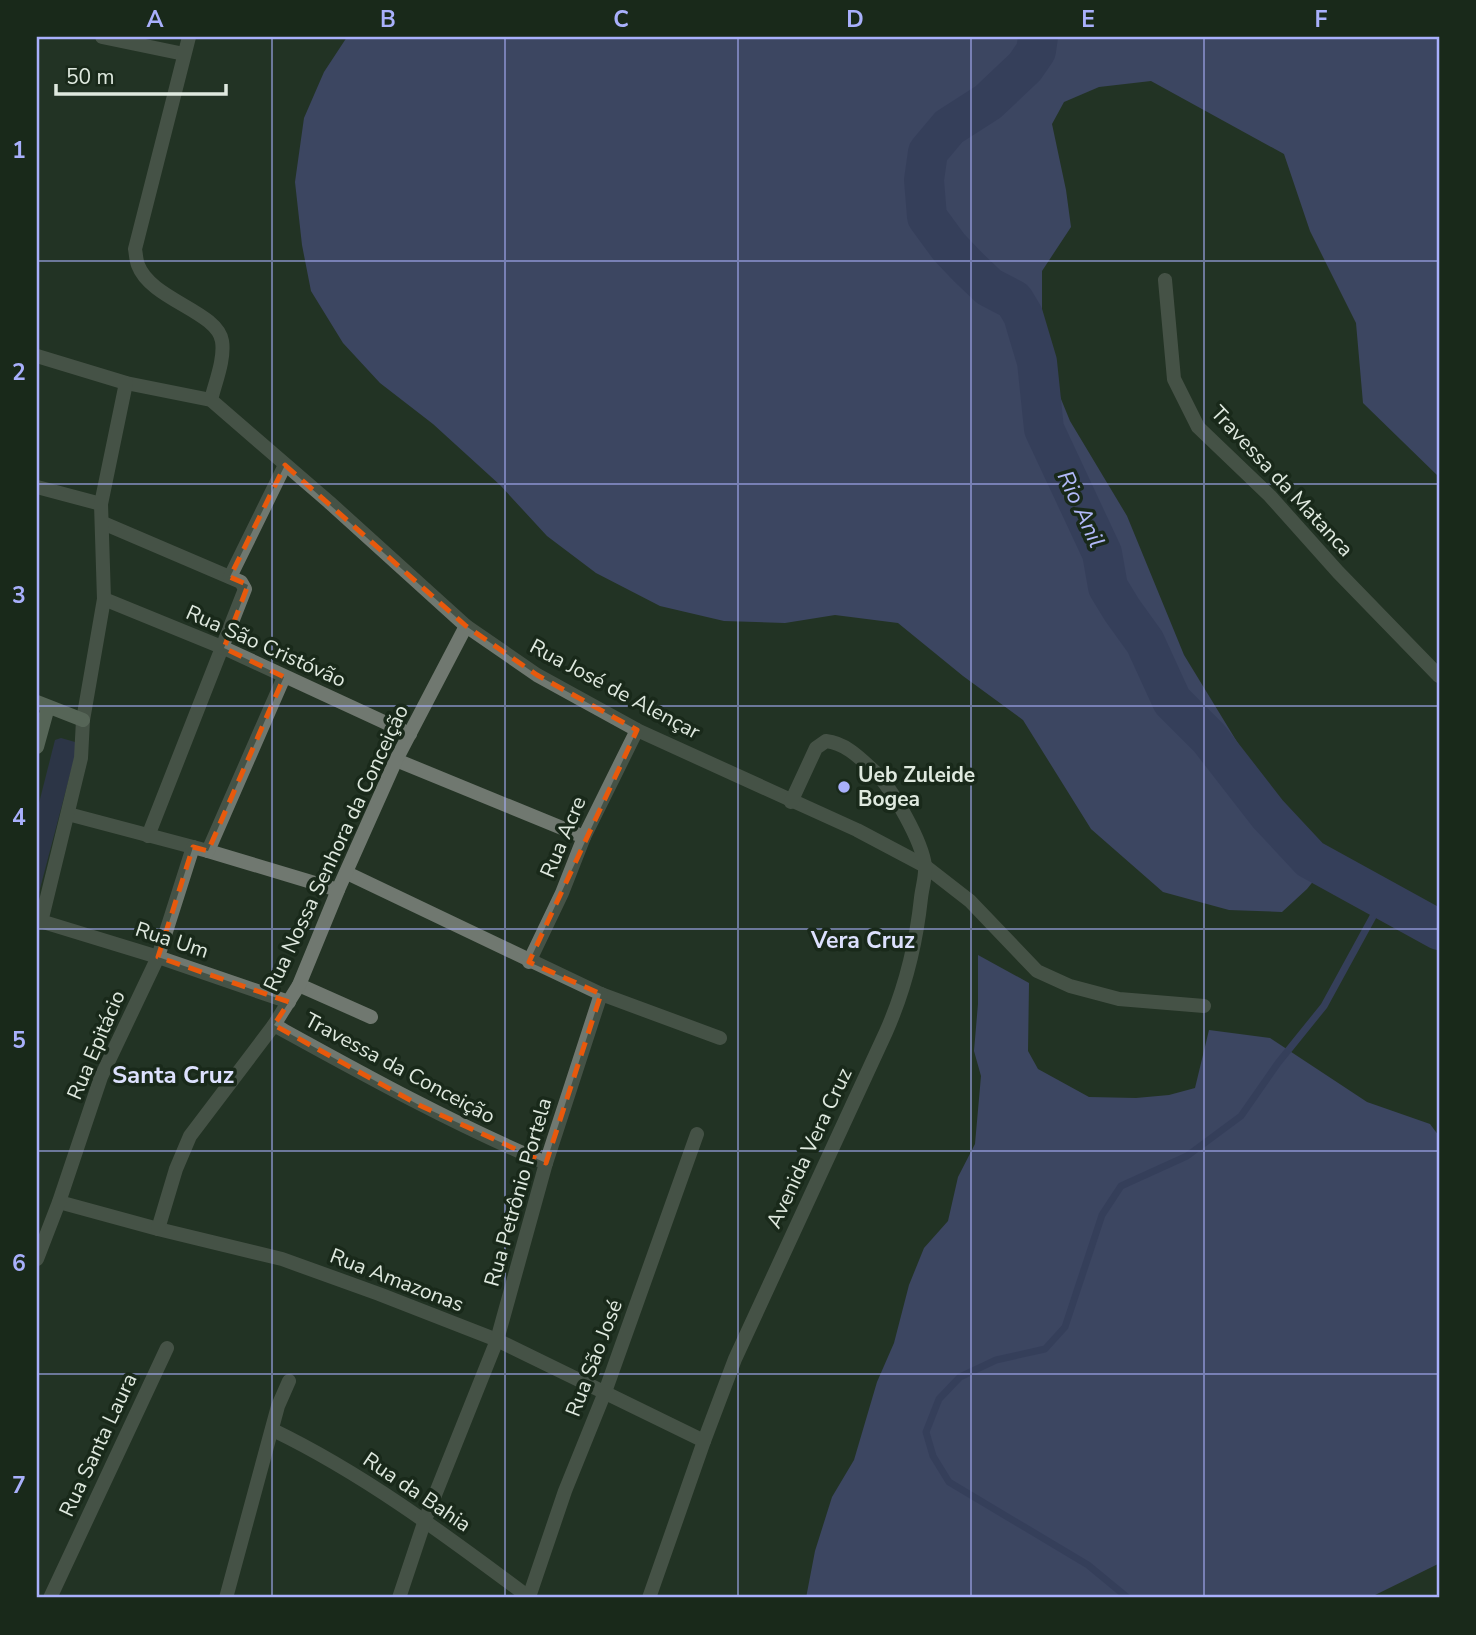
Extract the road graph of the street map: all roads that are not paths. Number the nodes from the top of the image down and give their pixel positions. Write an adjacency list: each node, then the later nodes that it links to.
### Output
1 (102, 37): 3 (street)
2 (189, 37): 3 (street)
3 (184, 54): 7 (street)
4 (1165, 281): 16 (street, Travessa da Matanca)
5 (37, 356): 6 (street, Rua José de Alençar)
6 (126, 383): 7 (street, Rua José de Alençar); 10 (street)
7 (211, 400): 8 (street, Rua José de Alençar)
8 (285, 465): 12 (street); 14 (street, Rua José de Alençar)
9 (37, 487): 10 (street)
10 (101, 504): 11 (street)
11 (103, 523): 12 (street); 13 (street)
12 (230, 577): 15 (street)
13 (104, 599): 15 (street, Rua São Cristóvão); 19 (street)
14 (466, 626): 20 (street, Rua José de Alençar); 21 (street, Rua Nossa Senhora da Conceição)
15 (224, 648): 17 (street, Rua São Cristóvão); 26 (street)
16 (1439, 676)
17 (284, 677): 21 (street, Rua São Cristóvão); 29 (street)
18 (43, 704): 19 (street); 22 (street)
19 (83, 720): 25 (street)
20 (636, 730): 24 (street, Rua José de Alençar); 27 (street, Rua Acre)
21 (410, 734): 23 (street, Rua Nossa Senhora da Conceição)
22 (37, 747)
23 (396, 760): 27 (street); 31 (street, Rua Nossa Senhora da Conceição)
24 (791, 802): 30 (street, Rua José de Alençar); 30 (street)
25 (68, 814): 26 (street); 33 (street)
26 (148, 836): 28 (street)
27 (584, 837): 35 (street, Rua Acre)
28 (193, 847): 29 (street); 34 (street, Rua Epitácio)
29 (208, 851): 32 (street)
30 (925, 866): 39 (street, Rua José de Alençar); 53 (street, Avenida Vera Cruz)
31 (347, 873): 32 (street, Rua Nossa Senhora da Conceição); 35 (street)
32 (338, 890): 36 (street, Rua Nossa Senhora da Conceição)
33 (39, 921): 34 (street, Rua Um)
34 (158, 957): 38 (street, Rua Um); 45 (street, Rua Epitácio)
35 (529, 962): 37 (street)
36 (299, 985): 38 (street, Rua Nossa Senhora da Conceição); 40 (street)
37 (600, 994): 42 (street); 44 (street, Rua Petrônio Portela)
38 (289, 1002): 41 (street, Rua Nossa Senhora da Conceição)
39 (1204, 1006)
40 (371, 1017)
41 (274, 1025): 44 (street, Travessa da Conceição); 46 (street, Rua Nossa Senhora da Conceição)
42 (720, 1038)
43 (697, 1134): 51 (street, Rua São José)
44 (546, 1163): 48 (street, Rua Petrônio Portela)
45 (59, 1202): 46 (street, Rua Amazonas); 47 (street, Rua Epitácio)
46 (158, 1229): 48 (street, Rua Amazonas)
47 (37, 1259)
48 (497, 1340): 51 (street, Rua Amazonas); 54 (street, Rua Petrônio Portela)
49 (167, 1348): 55 (street, Rua Santa Laura)
50 (289, 1381): 52 (street)
51 (605, 1392): 53 (street, Rua Amazonas); 58 (street, Rua São José)
52 (273, 1430): 54 (street, Rua da Bahia); 56 (street)
53 (704, 1441): 59 (street, Avenida Vera Cruz)
54 (425, 1520): 57 (street, Rua Petrônio Portela); 58 (street, Rua da Bahia)
55 (50, 1598)
56 (226, 1598)
57 (399, 1598)
58 (530, 1598)
59 (649, 1598)

